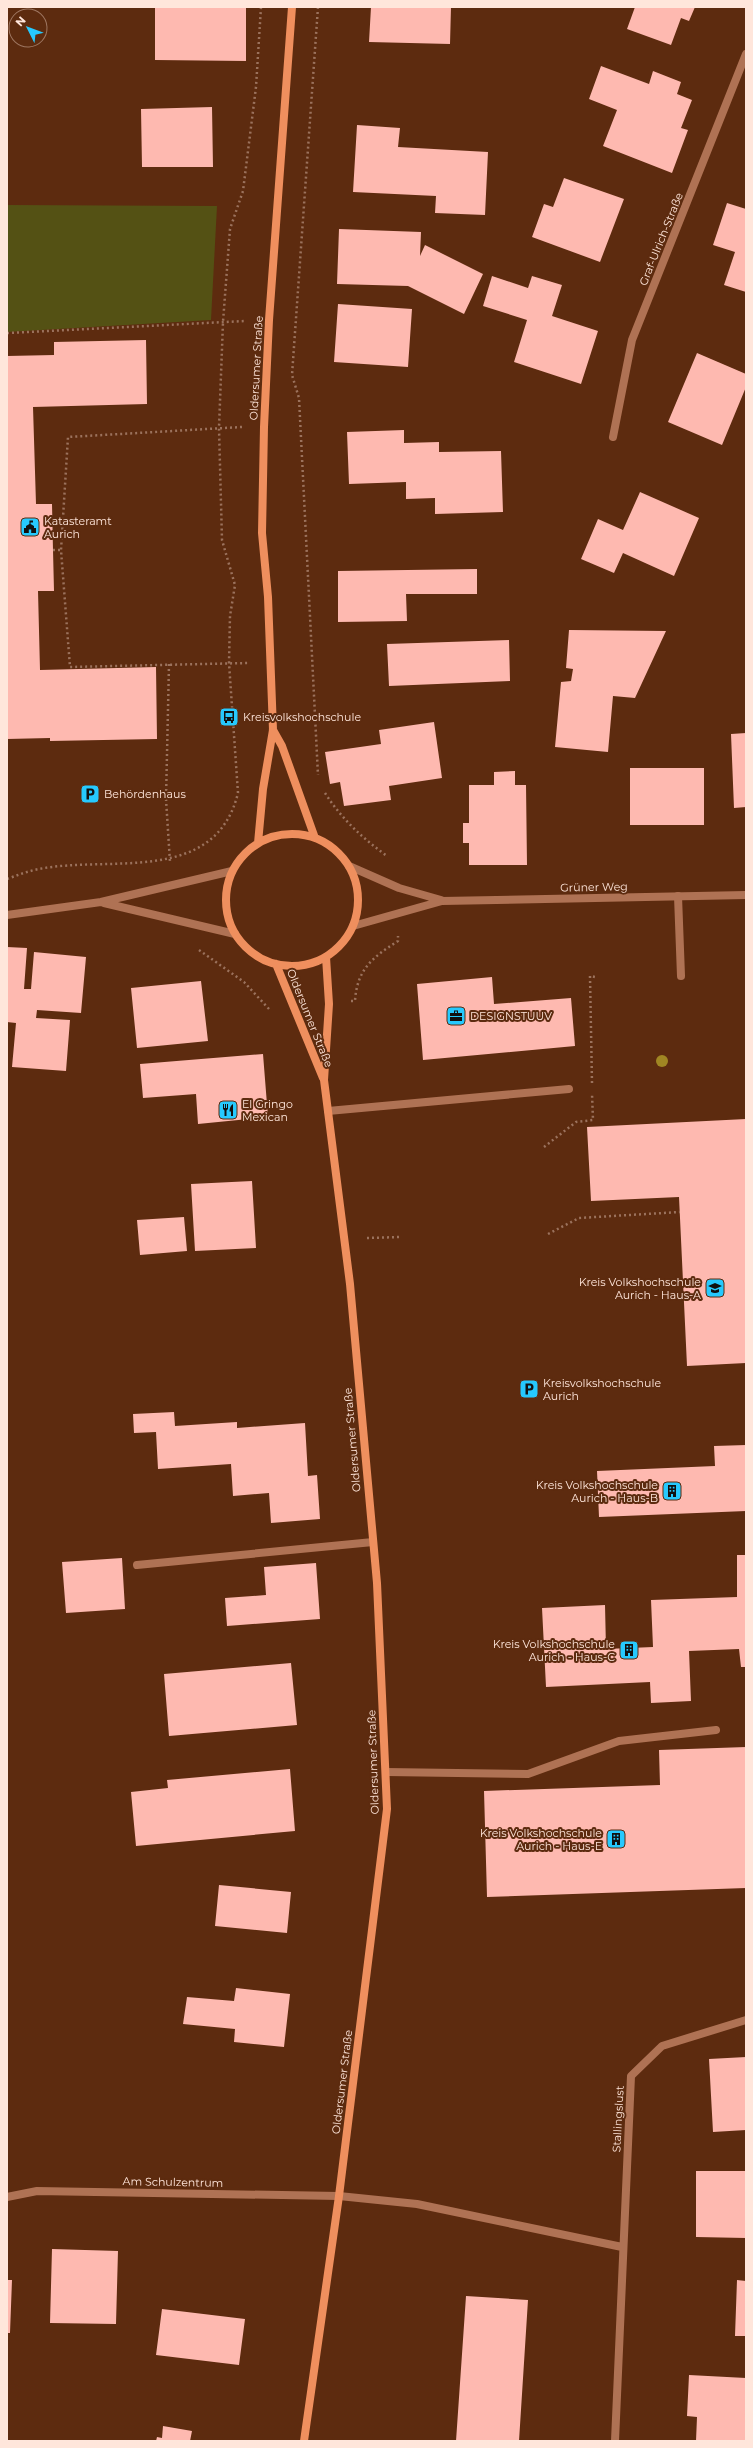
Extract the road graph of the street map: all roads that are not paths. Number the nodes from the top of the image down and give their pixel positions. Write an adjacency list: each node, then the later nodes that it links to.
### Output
1 (292, 7): 4 (main road, Oldersumer Straße)
2 (746, 54): 3 (street, Graf-Ulrich-Straße)
3 (614, 437)
4 (273, 730): 5 (main road, Oldersumer Straße); 6 (main road, Oldersumer Straße)
5 (315, 838): 6 (main road, Oldersumer Straße); 7 (main road, Oldersumer Straße)
6 (258, 843): 8 (main road, Oldersumer Straße)
7 (349, 866): 11 (street, Grüner Weg); 14 (main road, Oldersumer Straße)
8 (232, 871): 12 (street); 15 (main road, Oldersumer Straße)
9 (746, 894): 10 (street, Grüner Weg)
10 (678, 896): 11 (street, Grüner Weg); 18 (street)
11 (442, 901): 14 (street, Grüner Weg)
12 (101, 902): 13 (street); 15 (street)
13 (7, 915)
14 (353, 926): 16 (main road, Oldersumer Straße)
15 (235, 934): 17 (main road, Oldersumer Straße)
16 (326, 957): 17 (main road, Oldersumer Straße); 19 (main road, Oldersumer Straße)
17 (276, 964): 19 (main road, Oldersumer Straße)
18 (681, 976)
19 (324, 1080): 21 (main road, Oldersumer Straße)
20 (569, 1089): 21 (street)
21 (328, 1111): 22 (main road, Oldersumer Straße)
22 (373, 1542): 23 (street); 25 (main road, Oldersumer Straße)
23 (137, 1565)
24 (716, 1730): 25 (street)
25 (386, 1772): 27 (main road, Oldersumer Straße)
26 (746, 2020): 29 (street, Stallingslust)
27 (339, 2196): 28 (street, Am Schulzentrum); 29 (street); 30 (main road, Oldersumer Straße)
28 (7, 2197)
29 (622, 2247): 31 (street, Stallingslust)
30 (304, 2441)
31 (615, 2441)

